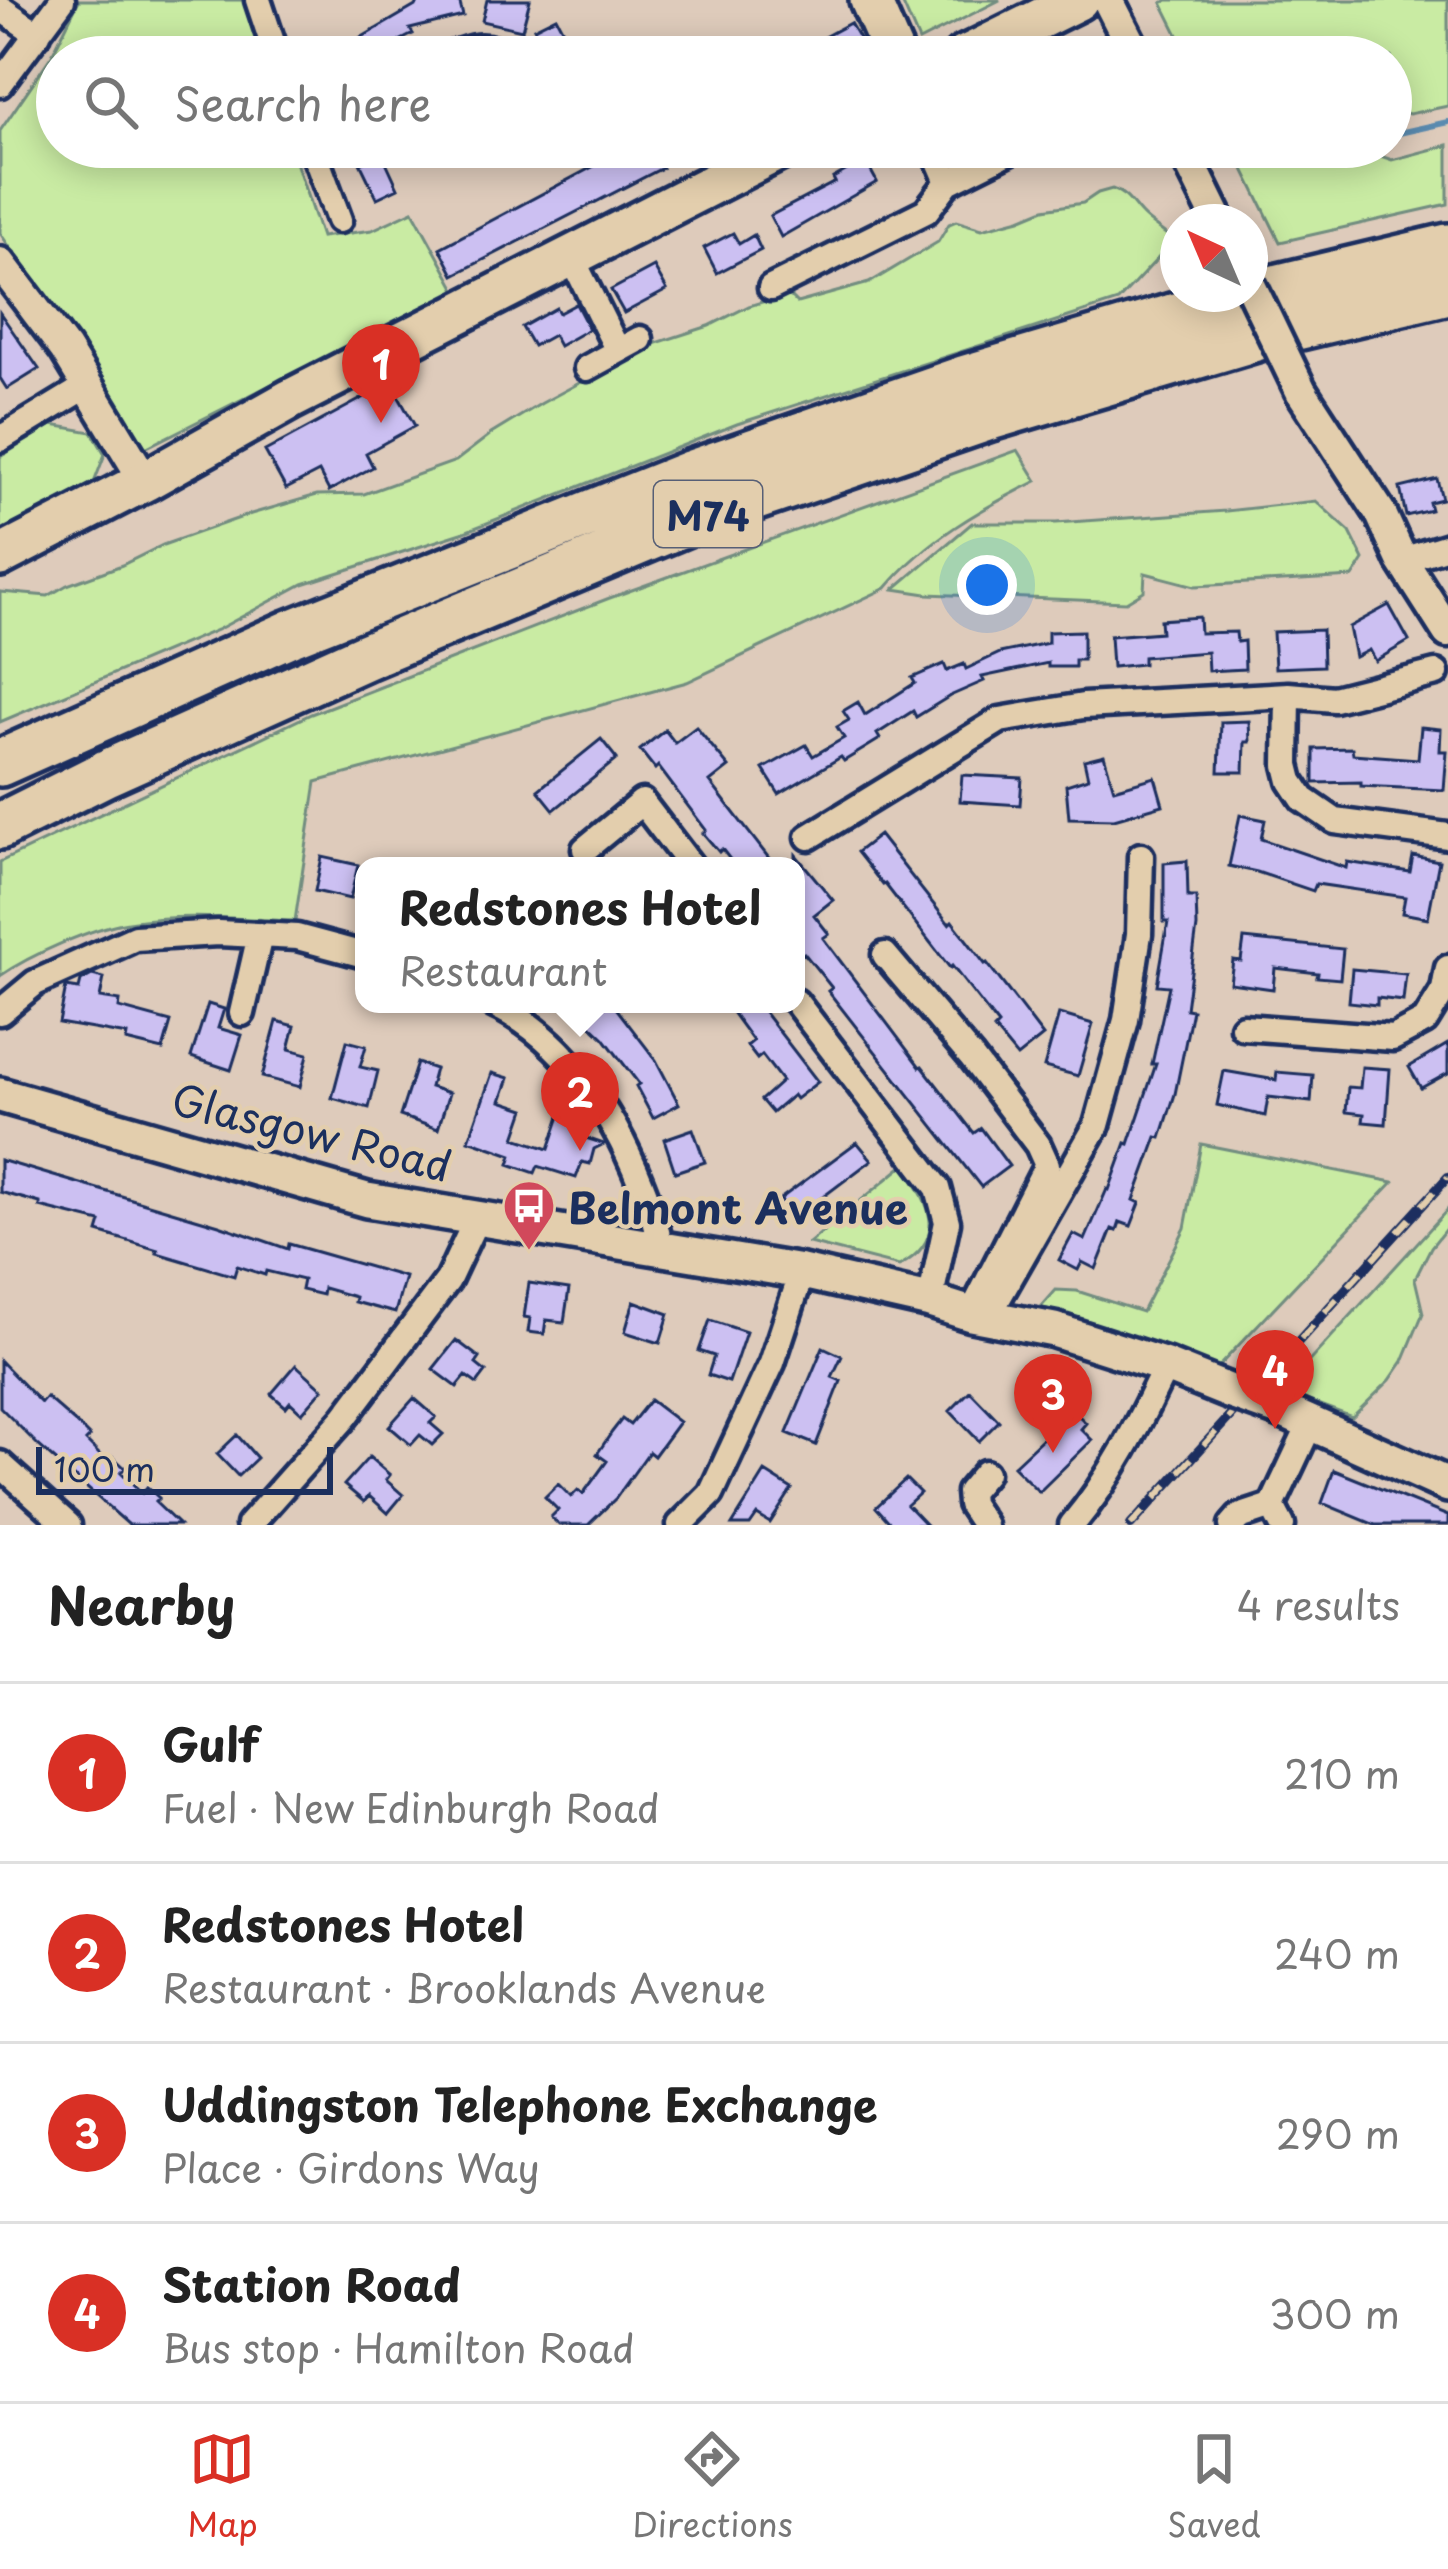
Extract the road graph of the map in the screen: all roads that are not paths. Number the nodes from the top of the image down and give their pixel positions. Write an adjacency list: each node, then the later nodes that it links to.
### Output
1 (62, 0): 7 (street)
2 (258, 0): 8 (street)
3 (870, 0): 9 (main road)
4 (1078, 0): 10 (main road)
5 (1108, 0): 11 (street)
6 (0, 8): 7 (street)
7 (38, 34)
8 (271, 36)
9 (886, 36)
10 (1005, 36)
11 (1126, 36)
12 (36, 37): 13 (street)
13 (0, 84)
14 (320, 168): 21 (street)
15 (744, 168): 23 (main road)
16 (942, 168): 19 (street)
17 (976, 168): 19 (street)
18 (1193, 168): 20 (street)
19 (948, 182): 26 (street)
20 (1210, 204)
21 (339, 220)
22 (1448, 247): 25 (highway, M74)
23 (571, 256): 30 (street); 33 (main road)
24 (0, 263): 31 (street)
25 (1268, 287)
26 (771, 288)
27 (1448, 292): 41 (highway, M74)
28 (1182, 312): 40 (highway, M74)
29 (1261, 312): 36 (street, bridge)
30 (587, 368)
31 (87, 386): 32 (street); 33 (street)
32 (0, 439)
33 (145, 481): 35 (main road)
34 (1448, 546): 36 (street)
35 (0, 556)
36 (1402, 560): 37 (street)
37 (1448, 632)
38 (1436, 673): 39 (street)
39 (1288, 695): 42 (street); 43 (street)
40 (0, 764)
41 (0, 826)
42 (1448, 836)
43 (808, 837)
44 (585, 849): 46 (street)
45 (1141, 856): 61 (street)
46 (685, 857)
47 (260, 935): 48 (street); 51 (street); 52 (street)
48 (355, 953)
49 (885, 956): 61 (street)
50 (1448, 968): 55 (street)
51 (0, 1012)
52 (242, 1013)
53 (513, 1013): 58 (street)
54 (804, 1013): 60 (street)
55 (1243, 1027)
56 (0, 1095): 57 (main road, Glasgow Road)
57 (477, 1218): 58 (main road, Glasgow Road); 69 (street)
58 (659, 1248): 59 (main road, Glasgow Road)
59 (802, 1272): 60 (main road, Glasgow Road); 70 (street)
60 (930, 1301): 61 (main road, Glasgow Road)
61 (978, 1316): 62 (main road, Glasgow Road)
62 (1166, 1366): 63 (main road, Glasgow Road, bridge); 72 (street)
63 (1310, 1425): 66 (main road, Glasgow Road); 67 (street)
64 (0, 1464): 68 (street)
65 (985, 1473): 71 (street)
66 (1448, 1485)
67 (1277, 1516): 73 (street)
68 (68, 1525)
69 (250, 1525)
70 (680, 1525)
71 (984, 1525)
72 (1072, 1525)
73 (1232, 1525)

